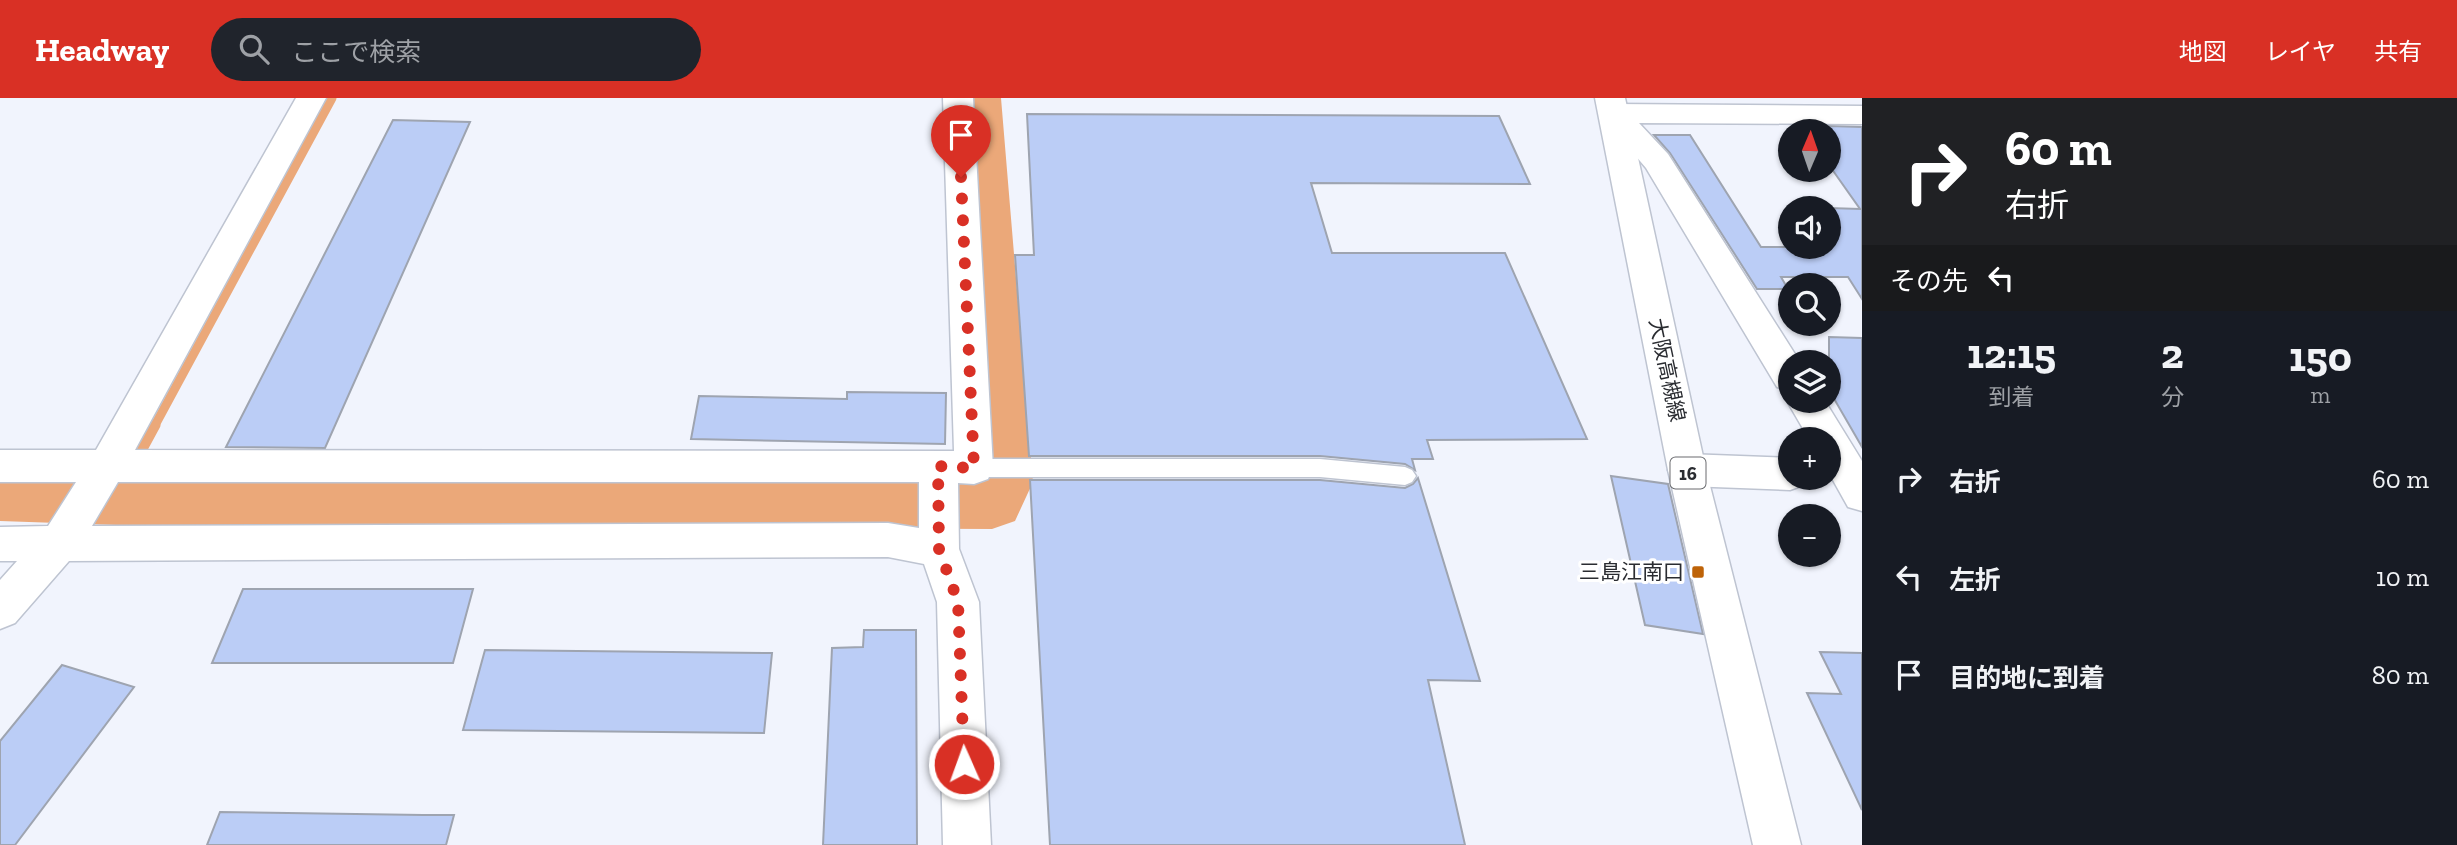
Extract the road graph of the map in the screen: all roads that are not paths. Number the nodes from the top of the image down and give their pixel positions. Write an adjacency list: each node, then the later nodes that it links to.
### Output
1 (311, 98): 8 (street)
2 (958, 98): 9 (street)
3 (1612, 105): 4 (street); 5 (street); 10 (street, 大阪高槻線 / 16)
4 (1862, 115)
5 (1778, 358)
6 (1841, 462): 13 (street)
7 (0, 466): 8 (street)
8 (107, 466): 9 (street); 14 (street)
9 (956, 467): 12 (lane); 16 (street)
10 (1688, 470): 11 (street); 19 (street, 大阪高槻線 / 16)
11 (1778, 474)
12 (1405, 476)
13 (1851, 481)
14 (60, 543): 15 (street); 16 (street); 17 (street)
15 (0, 544)
16 (939, 549): 18 (street)
17 (0, 610)
18 (967, 845)
19 (1777, 845)

